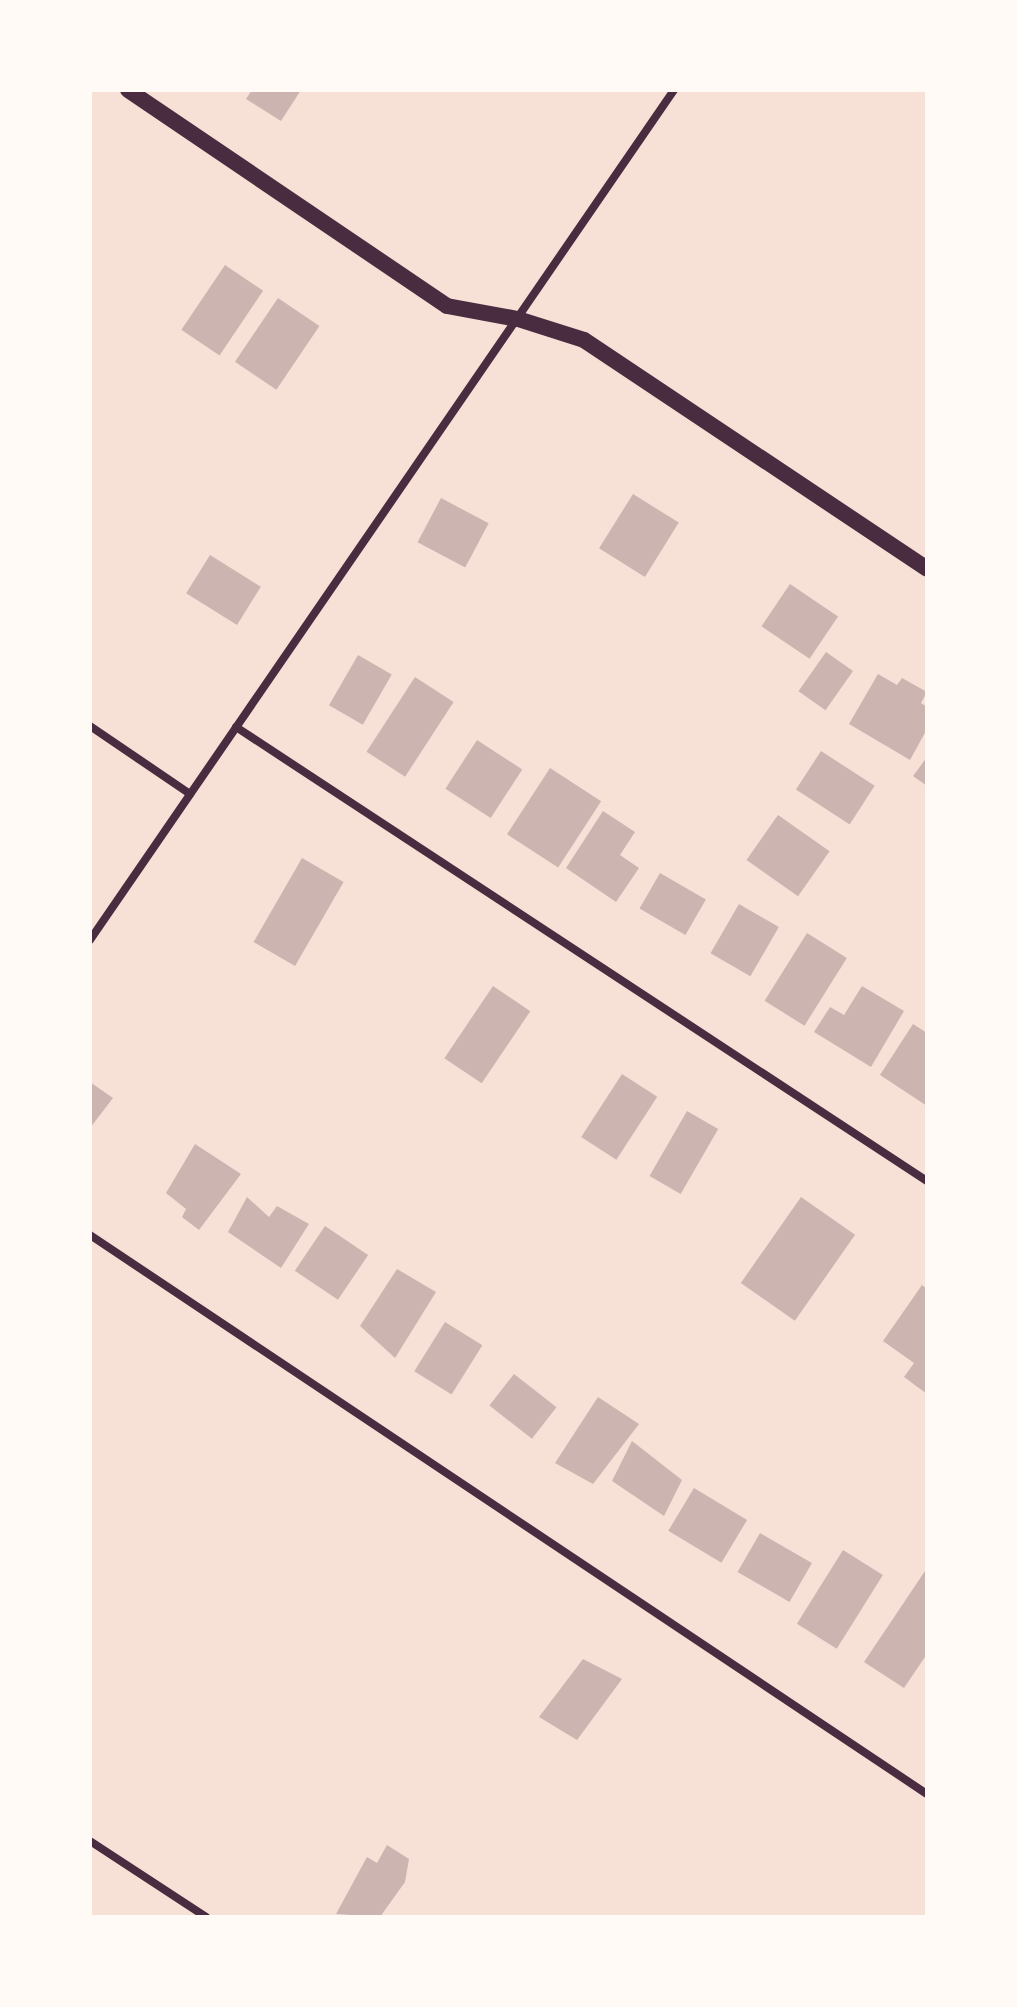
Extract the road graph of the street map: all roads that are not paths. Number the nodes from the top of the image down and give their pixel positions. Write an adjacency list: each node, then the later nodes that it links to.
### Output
1 (128, 90): 3 (main road)
2 (674, 90): 3 (street)
3 (518, 319): 4 (main road); 6 (street)
4 (927, 569)
5 (90, 726): 7 (street)
6 (236, 727): 7 (street); 9 (street)
7 (190, 794): 8 (street)
8 (90, 940)
9 (927, 1181)
10 (90, 1235): 11 (street)
11 (927, 1794)
12 (90, 1841): 13 (street)
13 (206, 1917)

